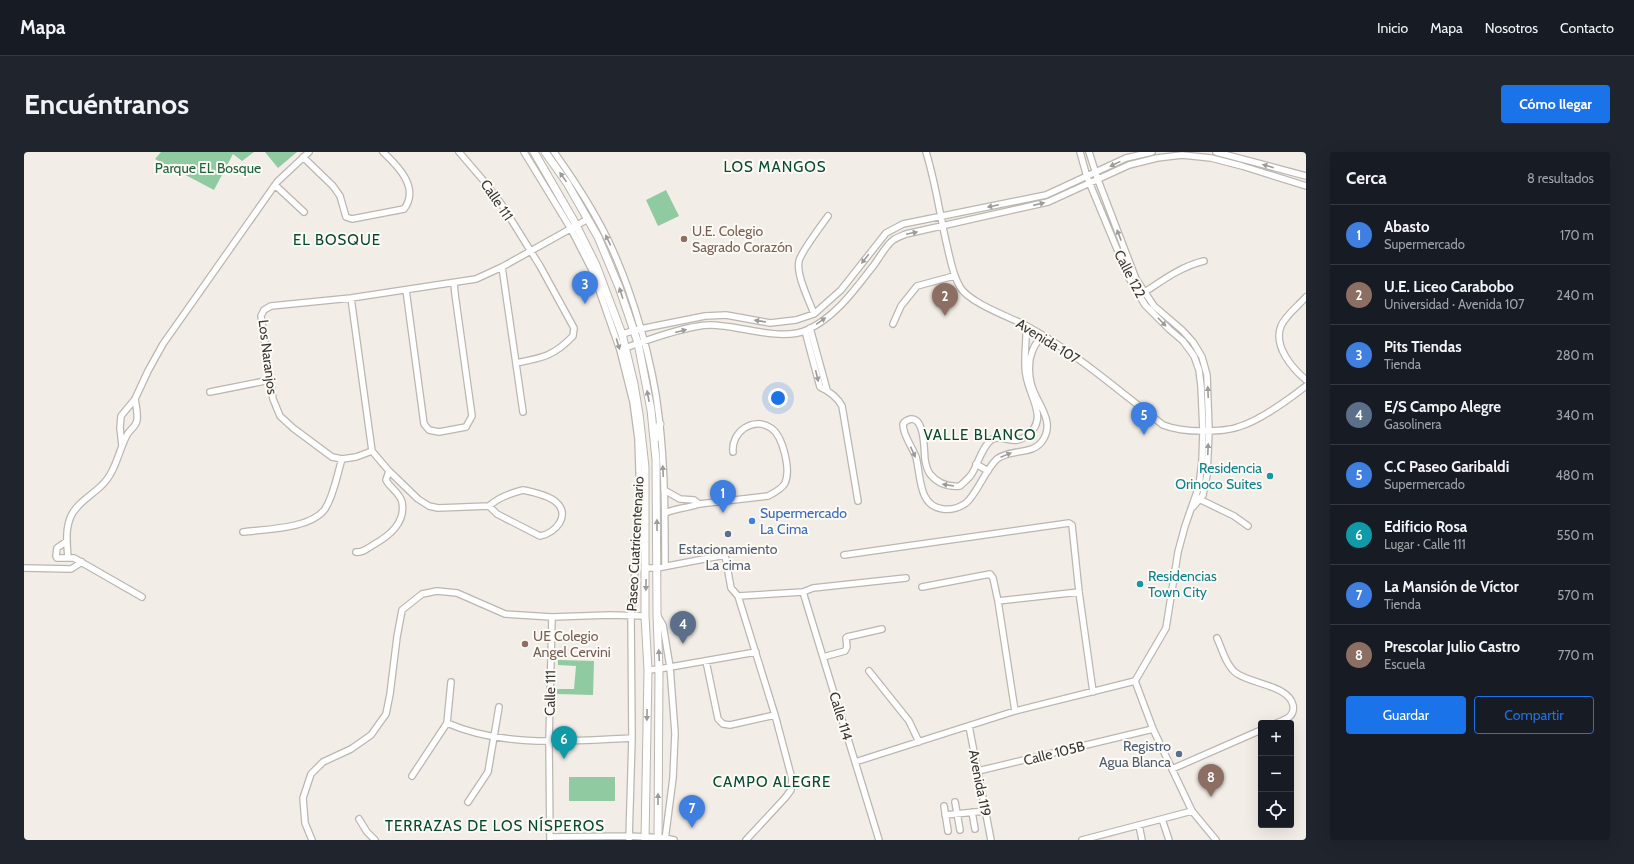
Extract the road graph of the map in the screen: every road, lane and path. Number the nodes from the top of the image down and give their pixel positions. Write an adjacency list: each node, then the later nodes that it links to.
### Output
1 (309, 152): 13 (street)
2 (383, 152): 13 (street)
3 (459, 152): 27 (street, Calle 111)
4 (524, 152): 25 (street, Paseo Cuatricentenario)
5 (534, 152): 25 (street, Paseo Cuatricentenario)
6 (545, 152): 24 (street, Paseo Cuatricentenario, one-way to 6)
7 (554, 152): 41 (street, Paseo Cuatricentenario, one-way to 7)
8 (926, 152): 23 (street, Avenida 107)
9 (1080, 152): 16 (street, Calle 122)
10 (1089, 152): 14 (street, Calle 122)
11 (1152, 152): 14 (street, one-way to 14)
12 (1216, 152): 15 (street, one-way to 12)
13 (303, 157): 19 (street)
14 (1095, 173): 16 (street); 17 (street, Calle 122)
15 (1306, 176)
16 (1087, 177): 18 (street, Calle 122); 23 (street, one-way to 23)
17 (1098, 180): 18 (street); 20 (street); 33 (street, Calle 122, one-way to 17)
18 (1089, 184): 26 (street, one-way to 18); 62 (street, Calle 122, one-way to 62)
19 (275, 185): 21 (street); 55 (street)
20 (1306, 186)
21 (304, 212)
22 (828, 216): 37 (street)
23 (941, 217): 26 (street, Avenida 107); 37 (street, one-way to 37)
24 (588, 219): 25 (street); 41 (street, Paseo Cuatricentenario, one-way to 24)
25 (574, 227): 27 (street); 36 (street, Paseo Cuatricentenario); 38 (street, Paseo Cuatricentenario)
26 (942, 227): 30 (street, Avenida 107); 42 (street, one-way to 26)
27 (530, 252): 29 (street); 49 (street, Calle 111)
28 (1204, 261): 33 (street)
29 (502, 267): 31 (street); 49 (street)
30 (954, 276): 39 (street); 40 (street, Avenida 107)
31 (454, 283): 32 (street); 32 (street)
32 (406, 290): 34 (street)
33 (1145, 292): 62 (street, Calle 122, one-way to 33)
34 (351, 298): 51 (street, Los Naranjos); 67 (street)
35 (1306, 298): 52 (street)
36 (614, 313): 38 (street); 43 (street, Paseo Cuatricentenario)
37 (814, 314): 41 (street, one-way to 41)
38 (610, 321): 50 (street, Paseo Cuatricentenario, one-way to 50)
39 (893, 324)
40 (1026, 326): 44 (street, Avenida 107); 46 (street)
41 (637, 330): 43 (street); 45 (street, Paseo Cuatricentenario)
42 (808, 330): 45 (street, one-way to 42); 75 (street)
43 (622, 334): 47 (street, Paseo Cuatricentenario)
44 (1043, 336): 48 (street); 62 (street, Avenida 107)
45 (641, 342): 47 (street); 57 (street, Paseo Cuatricentenario); 65 (street, Paseo Cuatricentenario, one-way to 45)
46 (1026, 347): 48 (street); 58 (street)
47 (625, 348): 50 (street, Paseo Cuatricentenario)
48 (1032, 350): 59 (street)
49 (516, 363): 56 (street)
50 (627, 366): 61 (street, Paseo Cuatricentenario); 64 (street, Paseo Cuatricentenario)
51 (270, 380): 54 (street); 69 (street, Los Naranjos)
52 (1306, 380)
53 (1306, 386): 62 (street, Avenida 107)
54 (210, 392)
55 (135, 399): 60 (street); 63 (street)
56 (523, 412)
57 (660, 424): 65 (street); 73 (street, Paseo Cuatricentenario, one-way to 57)
58 (1037, 424): 59 (street); 70 (street)
59 (1047, 427): 71 (street, one-way to 59)
60 (120, 428): 63 (street); 66 (street)
61 (642, 431): 64 (street); 88 (street, Paseo Cuatricentenario)
62 (1206, 431): 74 (street)
63 (128, 433): 66 (street)
64 (638, 439): 97 (street, Paseo Cuatricentenario)
65 (655, 442): 89 (street, Paseo Cuatricentenario, one-way to 65)
66 (122, 446): 81 (street)
67 (372, 451): 69 (street); 72 (street)
68 (733, 452): 76 (street)
69 (342, 459): 80 (street)
70 (976, 464): 71 (street); 71 (street, one-way to 71)
71 (988, 471)
72 (389, 472): 77 (street); 82 (street)
73 (664, 490): 76 (street); 78 (street, Paseo Cuatricentenario)
74 (1197, 498): 79 (street); 110 (street)
75 (858, 501)
76 (699, 504): 78 (street)
77 (489, 506): 77 (street)
78 (665, 513): 86 (street, Paseo Cuatricentenario)
79 (1248, 526)
80 (243, 532)
81 (67, 541): 84 (street); 84 (street)
82 (356, 552)
83 (844, 555): 93 (street)
84 (68, 558): 85 (street)
85 (82, 562): 87 (street); 95 (street)
86 (666, 566): 89 (street); 94 (street)
87 (24, 568)
88 (646, 568): 89 (street); 99 (street, Paseo Cuatricentenario, one-way to 99)
89 (657, 568): 98 (street, Paseo Cuatricentenario)
90 (906, 578): 92 (street)
91 (922, 587): 96 (street)
92 (803, 592): 94 (street); 104 (street, Calle 114)
93 (1079, 592): 96 (street); 112 (street)
94 (738, 596): 103 (street)
95 (142, 597)
96 (998, 601): 114 (street)
97 (631, 615): 99 (street); 100 (street); 122 (street, Paseo Cuatricentenario)
98 (657, 615): 106 (street, Paseo Cuatricentenario); 107 (street, Paseo Cuatricentenario, one-way to 98)
99 (646, 616): 108 (street, Paseo Cuatricentenario)
100 (552, 617): 123 (street, Calle 111); 148 (street)
101 (882, 629): 104 (street)
102 (1217, 638): 116 (street)
103 (756, 652): 105 (street); 115 (street)
104 (823, 657): 125 (street, Calle 114)
105 (706, 661): 106 (street); 115 (street)
106 (670, 667): 107 (street); 147 (street, Paseo Cuatricentenario)
107 (659, 669): 108 (street); 147 (street, Paseo Cuatricentenario, one-way to 107)
108 (648, 670): 146 (street, Paseo Cuatricentenario, one-way to 146)
109 (869, 671): 124 (street)
110 (1135, 681): 112 (street); 119 (street)
111 (451, 682): 117 (street)
112 (1092, 692): 114 (street)
113 (499, 707): 121 (street)
114 (1015, 711): 118 (street)
115 (775, 715): 151 (street)
116 (1284, 720)
117 (447, 723): 121 (street); 128 (street)
118 (970, 726): 124 (street); 127 (street, Avenida 119)
119 (1153, 729): 126 (street); 127 (street, Calle 105B)
120 (1258, 731): 126 (street)
121 (493, 737): 123 (street); 129 (street)
122 (632, 738): 123 (street); 144 (street, Paseo Cuatricentenario)
123 (549, 740): 143 (street, Calle 111)
124 (919, 742): 125 (street)
125 (855, 762): 152 (street, Calle 114)
126 (1172, 769): 133 (street)
127 (978, 771): 132 (street, Avenida 119)
128 (412, 776)
129 (468, 802)
130 (955, 802): 135 (street)
131 (944, 806): 136 (street)
132 (986, 811): 134 (street); 153 (street, Avenida 119)
133 (1192, 811): 138 (street); 157 (street)
134 (972, 812): 135 (street); 140 (street)
135 (957, 814): 136 (street); 141 (street)
136 (945, 815): 142 (street)
137 (359, 819): 149 (street)
138 (1162, 819): 139 (street); 156 (street)
139 (1139, 825): 145 (street); 155 (street)
140 (975, 829)
141 (960, 830)
142 (948, 831)
143 (550, 838): 144 (street)
144 (629, 838): 146 (street)
145 (1102, 838): 154 (street)
146 (645, 839): 147 (street)
147 (662, 839): 150 (street)
148 (312, 840)
149 (375, 840)
150 (674, 840)
151 (746, 840)
152 (879, 840)
153 (991, 840)
154 (1082, 840)
155 (1142, 840)
156 (1169, 840)
157 (1216, 840)

